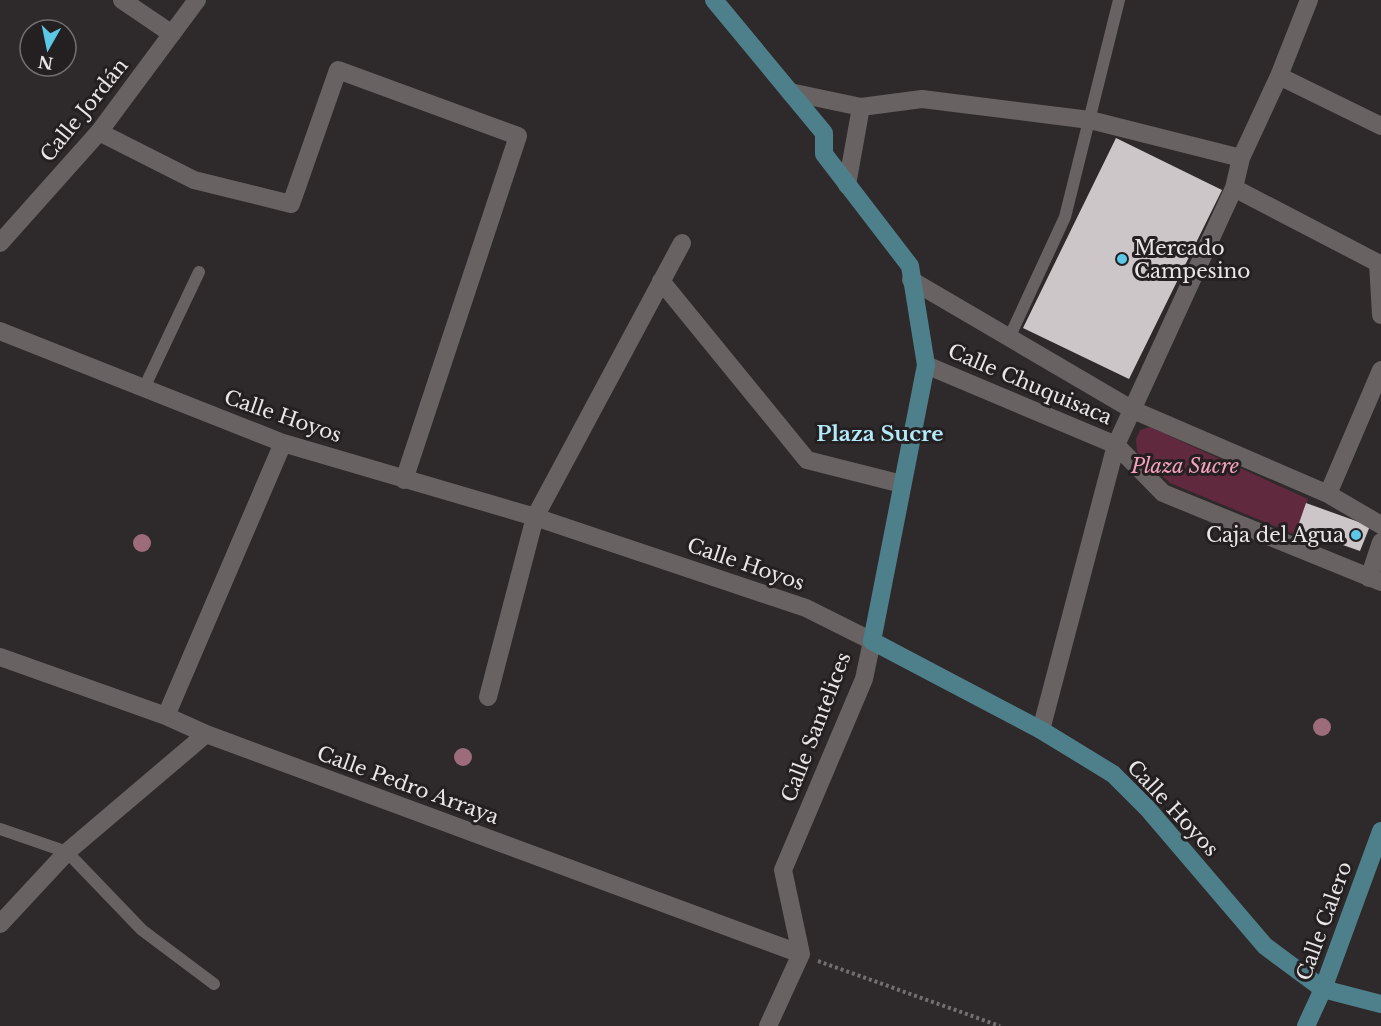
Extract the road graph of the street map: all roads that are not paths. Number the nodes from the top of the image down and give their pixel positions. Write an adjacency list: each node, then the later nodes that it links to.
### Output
1 (122, 0): 6 (street)
2 (197, 0): 6 (street, Calle Jordán)
3 (714, 0): 8 (main road, Calle Chuquisaca)
4 (1119, 0): 10 (lane)
5 (1309, 0): 7 (street)
6 (172, 34): 12 (street, Calle Jordán)
7 (1279, 76): 11 (street); 13 (street)
8 (790, 92): 9 (street); 14 (main road, Calle Chuquisaca)
9 (861, 107): 10 (street); 14 (street)
10 (1090, 120): 13 (street); 23 (lane)
11 (1381, 126)
12 (99, 132): 16 (street, Calle Jordán); 31 (street)
13 (1240, 158): 15 (street)
14 (847, 185): 20 (main road, Calle Chuquisaca)
15 (1234, 188): 18 (street); 28 (street)
16 (0, 243)
17 (682, 243): 21 (street)
18 (1379, 260): 22 (street)
19 (199, 272): 27 (lane)
20 (911, 280): 23 (street, Calle Chuquisaca); 25 (main road, Calle Chuquisaca)
21 (661, 281): 32 (street); 34 (street)
22 (1381, 315)
23 (1010, 336): 28 (street, Calle Chuquisaca)
24 (3, 338): 27 (street, Calle Hoyos)
25 (926, 365): 30 (street, Calle Chuquisaca); 32 (main road, Calle Santelices)
26 (1381, 370): 33 (street)
27 (144, 388): 29 (street, Calle Hoyos)
28 (1133, 410): 30 (street); 33 (street, Calle Chuquisaca)
29 (284, 443): 31 (street, Calle Hoyos); 41 (street)
30 (1116, 445): 37 (street, Calle Chuquisaca); 42 (street)
31 (404, 480): 34 (street, Calle Hoyos)
32 (902, 484): 38 (main road, Calle Santelices)
33 (1328, 494): 35 (street, Calle Chuquisaca)
34 (535, 518): 38 (street, Calle Hoyos); 40 (street)
35 (1381, 525)
36 (1381, 543): 37 (street)
37 (1375, 580)
38 (872, 641): 42 (main road, Calle Hoyos); 48 (street, Calle Santelices)
39 (0, 657): 41 (street, Calle Pedro Arraya)
40 (488, 697)
41 (166, 716): 43 (street, Calle Pedro Arraya)
42 (1041, 730): 50 (main road, Calle Hoyos)
43 (206, 734): 46 (street); 48 (street, Calle Pedro Arraya)
44 (0, 829): 46 (lane)
45 (1381, 831): 50 (main road, Calle Calero)
46 (67, 852): 47 (street); 49 (lane)
47 (0, 924)
48 (801, 954): 52 (street)
49 (214, 984)
50 (1323, 989): 51 (main road, Calle Hoyos); 53 (main road, Calle Calero)
51 (1381, 1004)
52 (768, 1026)
53 (1306, 1026)

